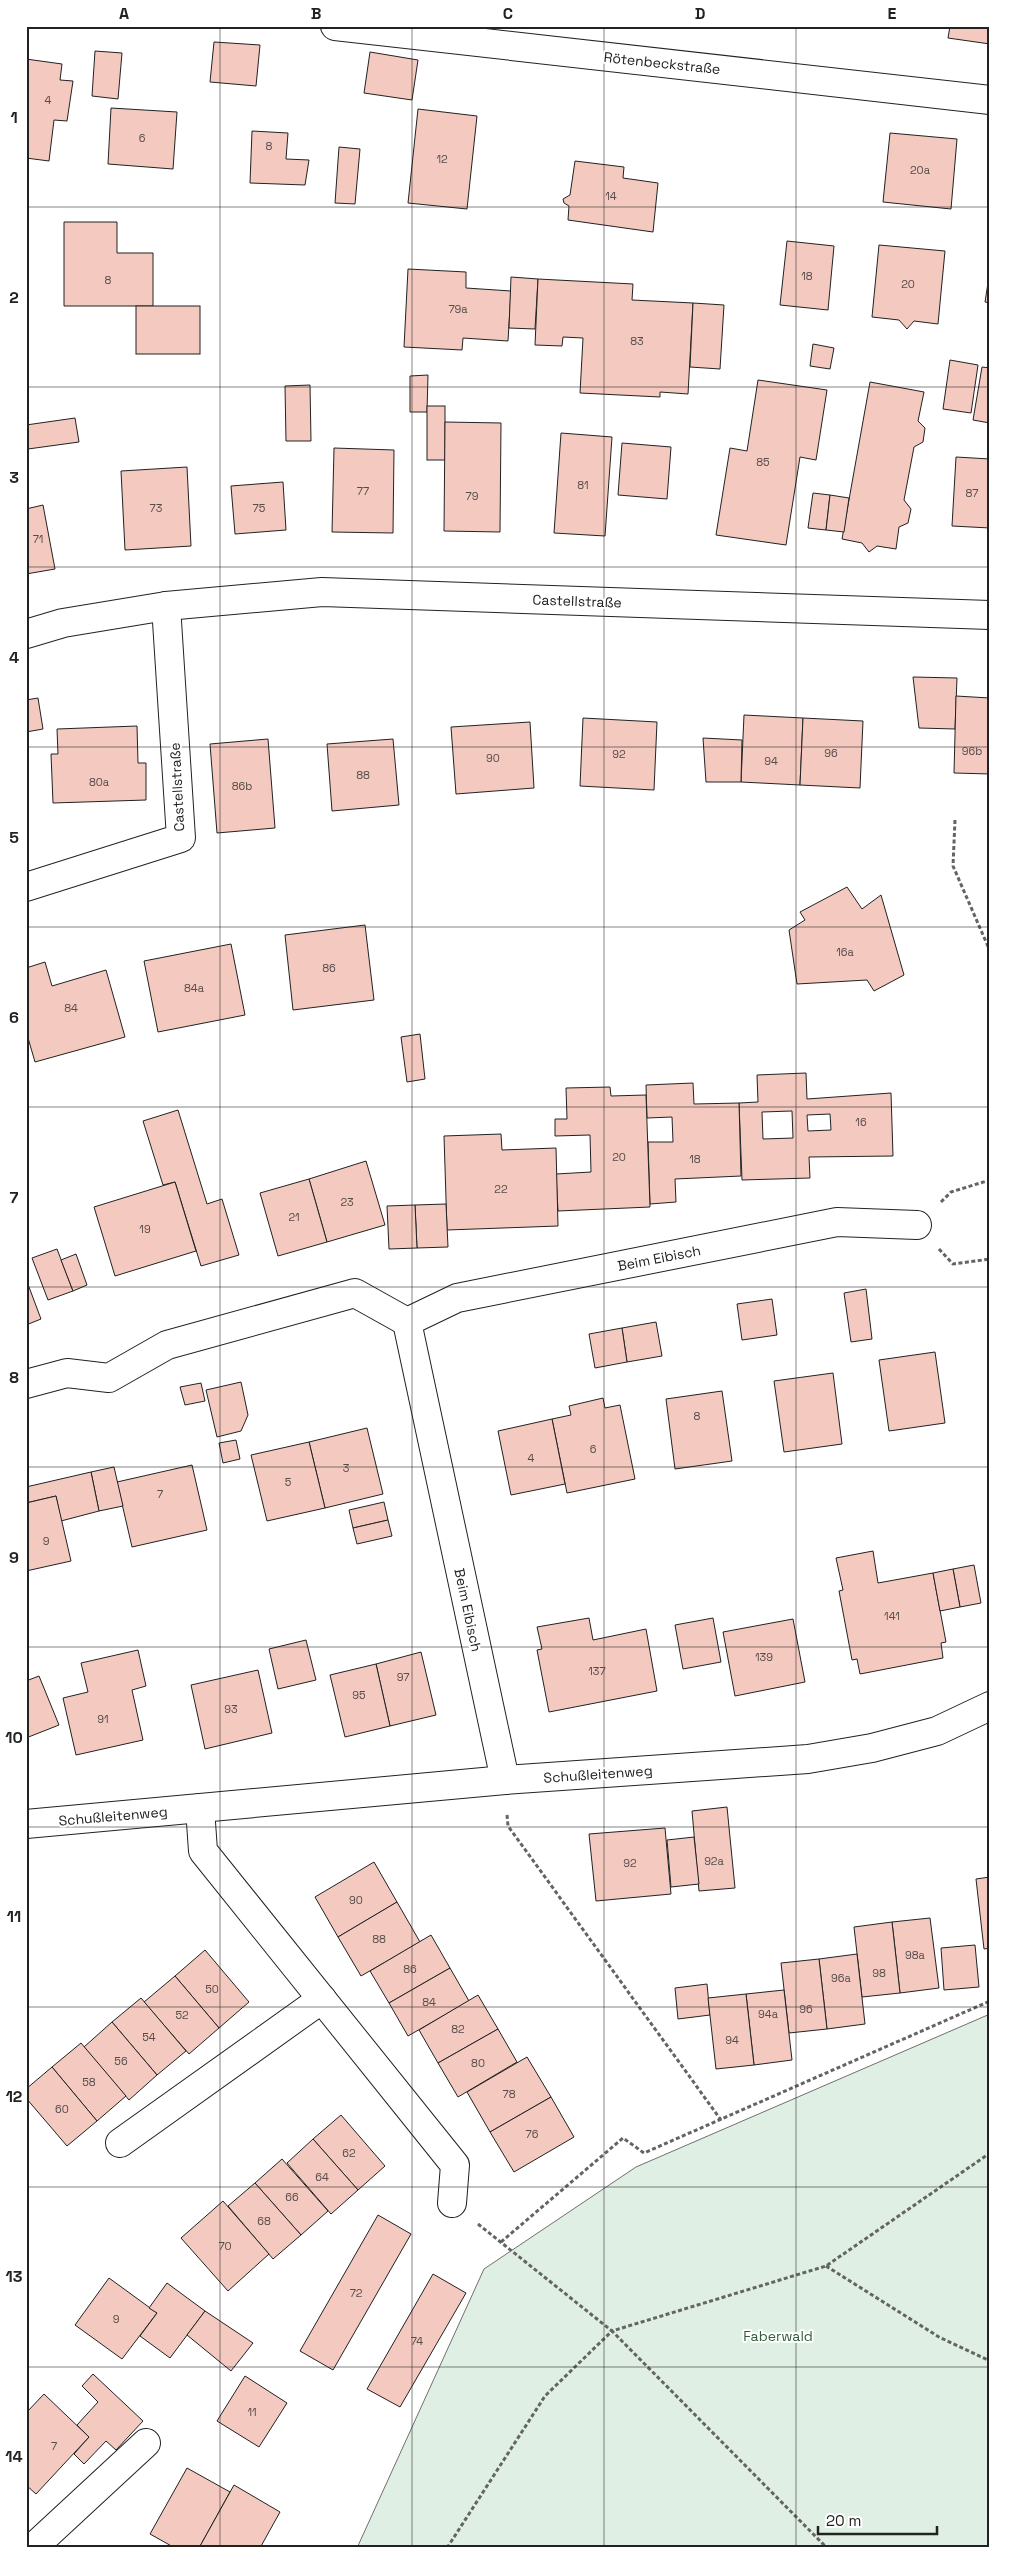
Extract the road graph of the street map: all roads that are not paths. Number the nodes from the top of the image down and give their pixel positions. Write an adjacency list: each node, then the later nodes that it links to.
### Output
1 (335, 26): 2 (street, Rötenbeckstraße)
2 (990, 100)
3 (166, 606): 4 (street, Castellstraße); 5 (street, Castellstraße); 6 (street, Castellstraße)
4 (990, 615)
5 (26, 634)
6 (26, 887)
7 (917, 1225): 8 (street, Beim Eibisch)
8 (407, 1322): 9 (street); 11 (street, Beim Eibisch)
9 (26, 1384)
10 (990, 1706): 11 (street, Schußleitenweg)
11 (505, 1780): 12 (street, Schußleitenweg)
12 (200, 1808): 13 (street, Schußleitenweg); 14 (street)
13 (26, 1824)
14 (322, 1999): 15 (street); 16 (street)
15 (120, 2143)
16 (452, 2203)
17 (146, 2442): 18 (street)
18 (36, 2541)

